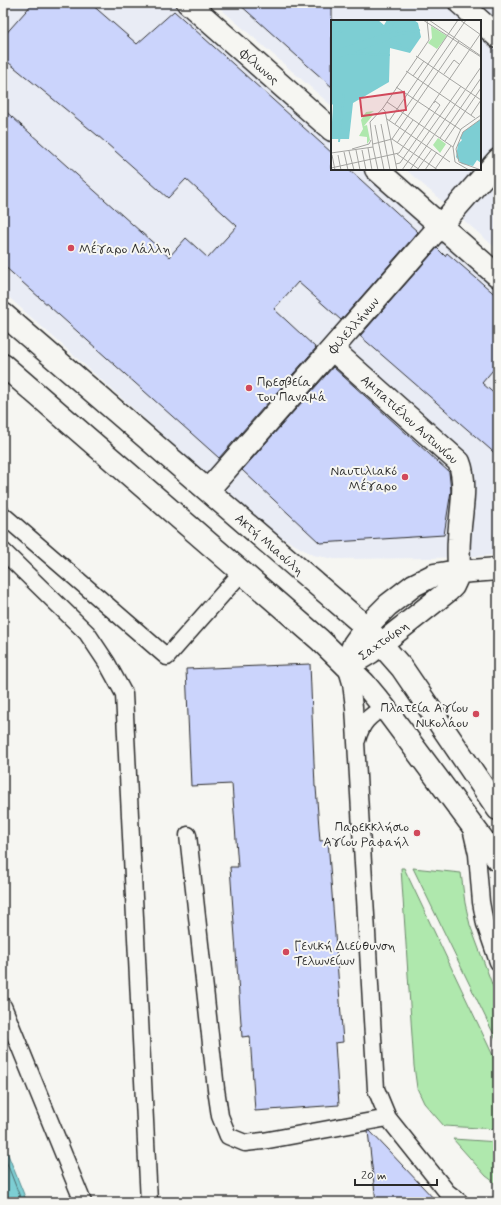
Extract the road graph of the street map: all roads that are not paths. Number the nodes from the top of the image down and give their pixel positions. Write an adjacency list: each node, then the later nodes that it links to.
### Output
1 (188, 3): 6 (street, Φίλωνος)
2 (460, 3): 3 (street)
3 (480, 20)
4 (481, 21): 5 (street)
5 (498, 36)
6 (331, 129)
7 (498, 160): 9 (street, Φιλελλήνων)
8 (377, 170): 9 (street)
9 (440, 226): 10 (street); 12 (street, Φιλελλήνων)
10 (498, 276)
11 (3, 314): 14 (street, Ακτή Μιαούλη)
12 (332, 349): 14 (street, Φιλελλήνων); 19 (street, Αμπατιέλου Αντωνίου)
13 (3, 365): 18 (street)
14 (208, 490): 20 (street, Ακτή Μιαούλη)
15 (3, 515): 18 (lane)
16 (3, 551): 33 (lane)
17 (498, 570): 19 (street, Σαχτούρη)
18 (242, 572): 22 (street)
19 (459, 573): 20 (street, Σαχτούρη); 21 (street, Σαχτούρη)
20 (366, 627): 21 (street, Ακτή Μιαούλη); 22 (street, Σαχτούρη)
21 (380, 643): 22 (street, Σαχτούρη); 25 (street, Ακτή Μιαούλη)
22 (346, 665): 23 (street); 24 (lane)
23 (384, 707): 24 (lane); 26 (street)
24 (356, 743): 31 (lane)
25 (498, 809)
26 (470, 822): 28 (street); 29 (lane)
27 (188, 835): 31 (lane)
28 (498, 860)
29 (498, 962)
30 (3, 1006): 32 (lane)
31 (388, 1118): 34 (lane)
32 (83, 1202)
33 (149, 1202)
34 (460, 1202)

